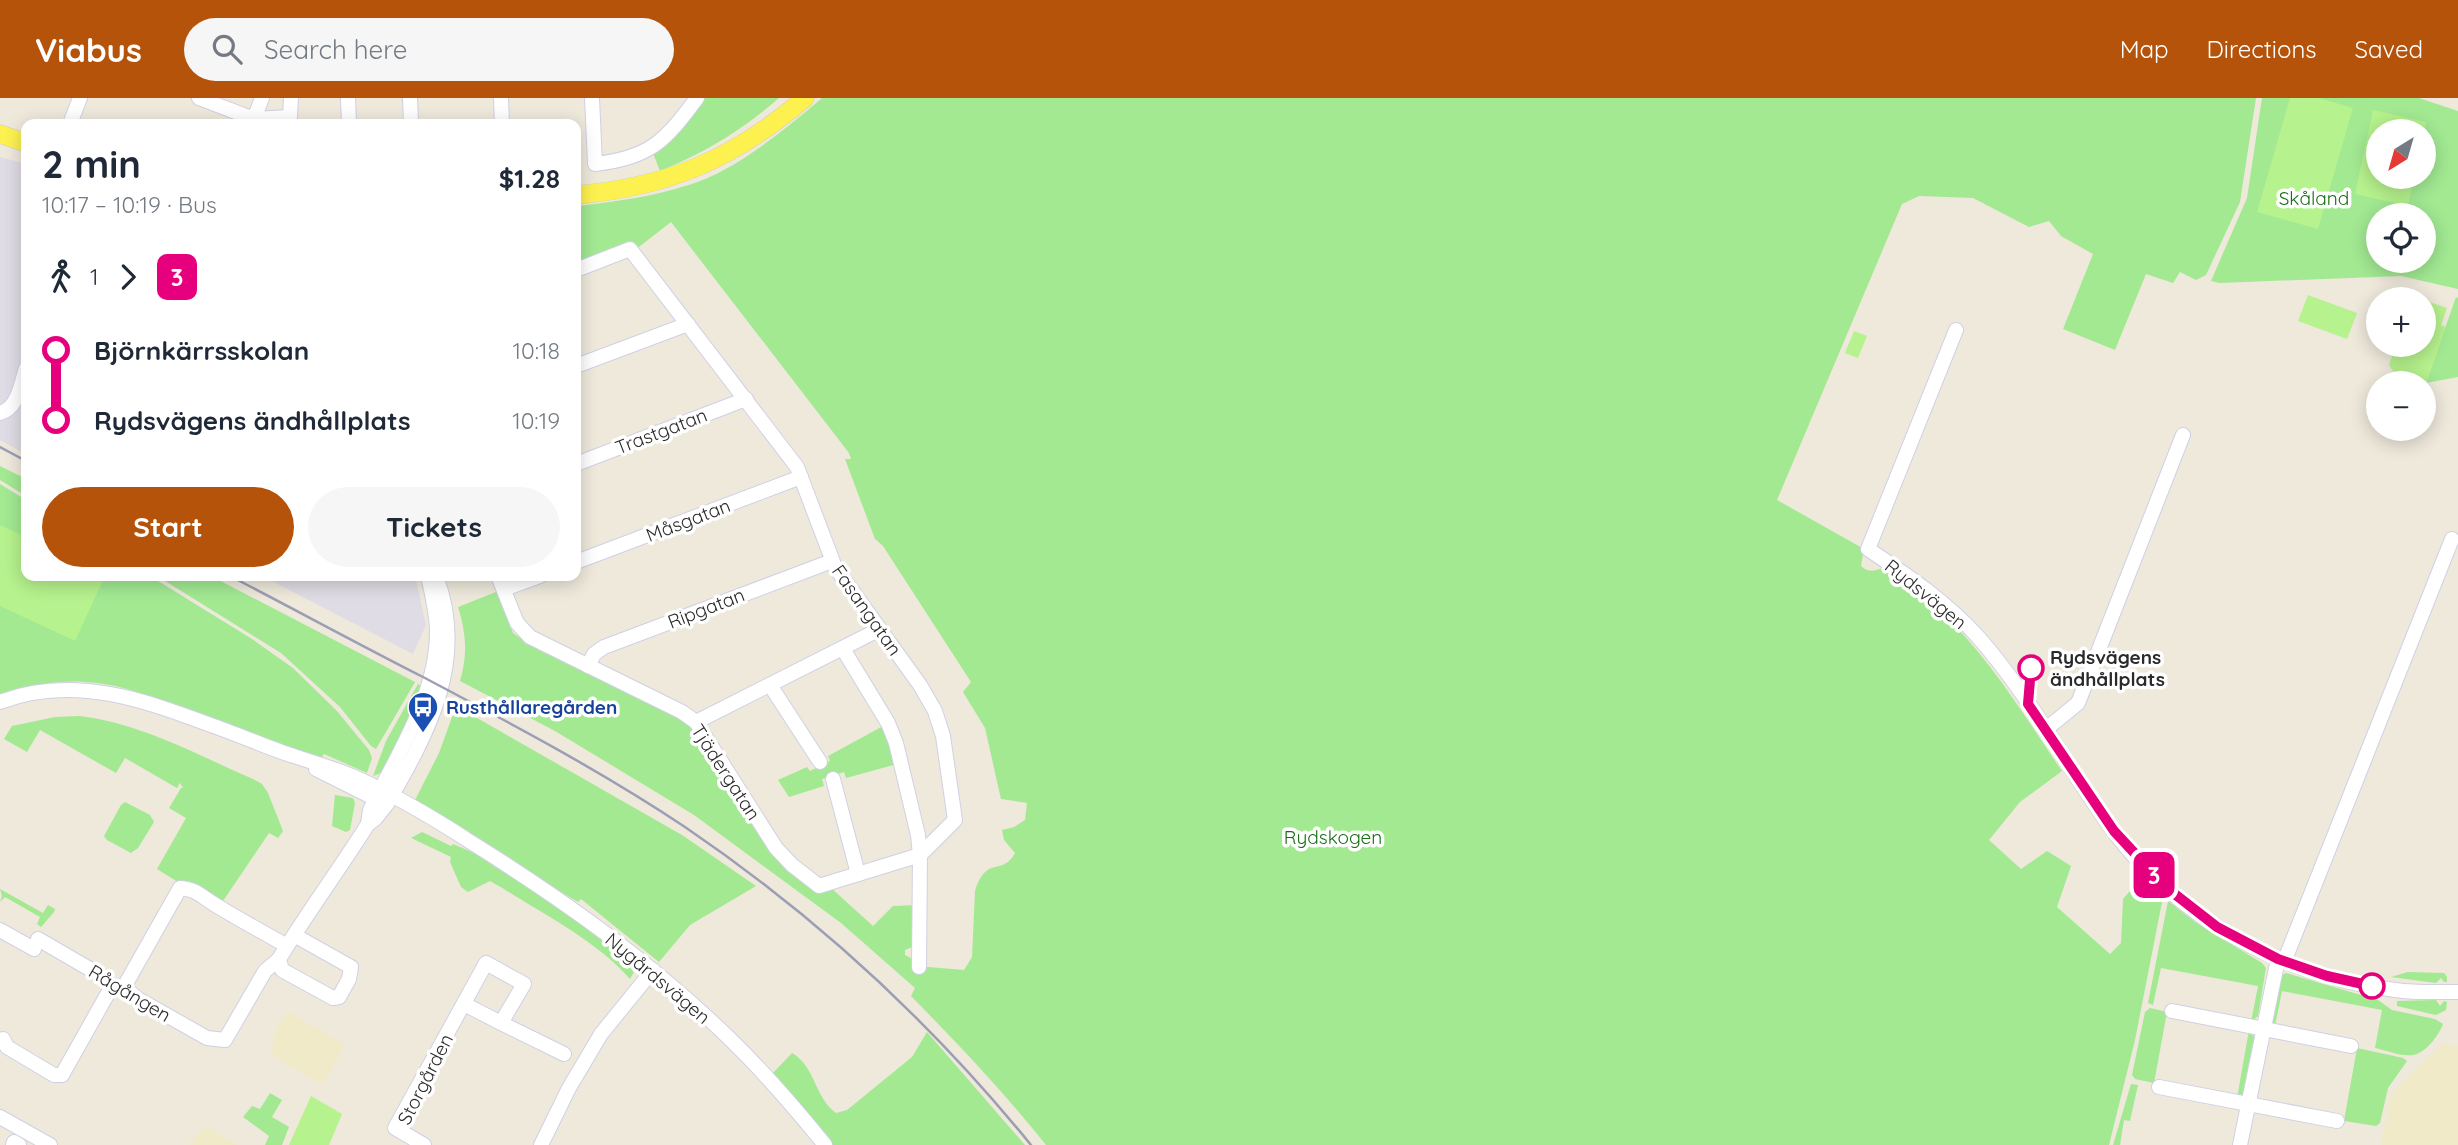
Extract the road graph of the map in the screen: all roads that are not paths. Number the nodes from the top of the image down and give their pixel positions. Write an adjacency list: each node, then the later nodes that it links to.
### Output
1 (80, 98): 11 (street)
2 (200, 98): 12 (street)
3 (262, 98): 12 (street)
4 (290, 98): 12 (street)
5 (348, 98): 13 (street)
6 (410, 98): 14 (street)
7 (501, 98): 15 (street)
8 (592, 98): 9 (street)
9 (697, 98)
10 (804, 98): 18 (main road)
11 (72, 119)
12 (254, 119)
13 (349, 119)
14 (411, 119)
15 (502, 119)
16 (0, 134): 17 (main road)
17 (21, 141)
18 (581, 194)
19 (581, 268): 20 (street, Fasangatan)
20 (688, 324): 22 (street); 24 (street, Fasangatan)
21 (1955, 330): 41 (street, Rydsvägen)
22 (581, 364)
23 (21, 384): 25 (street)
24 (746, 399): 27 (street, Trastgatan); 28 (street, Fasangatan)
25 (0, 413)
26 (2183, 435): 41 (street)
27 (581, 462)
28 (801, 477): 30 (street, Måsgatan); 31 (street, Fasangatan)
29 (2452, 540): 49 (street)
30 (581, 560)
31 (832, 561): 35 (street, Fasangatan); 37 (street, Ripgatan)
32 (429, 581): 44 (street)
33 (438, 581): 44 (street)
34 (501, 583): 37 (street, Tjädergatan)
35 (880, 629): 36 (street); 45 (street, Fasangatan)
36 (843, 649): 38 (street); 45 (street)
37 (588, 666): 40 (street, Tjädergatan)
38 (770, 685): 40 (street); 42 (street)
39 (0, 702): 44 (street, Nygårdsvägen)
40 (696, 722): 46 (street, Tjädergatan)
41 (2045, 730): 49 (street, Rydsvägen)
42 (820, 762)
43 (833, 779): 46 (street)
44 (384, 797): 48 (street); 51 (street, Nygårdsvägen)
45 (920, 855): 46 (street, Tjädergatan); 50 (street)
46 (858, 874)
47 (0, 930): 52 (street, Rågången)
48 (287, 947): 52 (street, Rågången); 52 (street)
49 (2281, 960): 53 (street, Rydsvägen); 57 (street)
50 (919, 967)
51 (653, 970): 69 (street); 70 (street, Nygårdsvägen)
52 (118, 986): 58 (street)
53 (2458, 992)
54 (464, 1004): 56 (street); 56 (street, Storgården); 68 (street, Storgården)
55 (2172, 1011): 57 (street)
56 (501, 1023): 60 (street)
57 (2262, 1028): 59 (street); 62 (street)
58 (3, 1039)
59 (2351, 1046)
60 (564, 1054)
61 (2159, 1087): 62 (street)
62 (2248, 1104): 64 (street); 71 (street)
63 (0, 1117): 67 (street)
64 (2337, 1121)
65 (13, 1145): 66 (street)
66 (19, 1145)
67 (50, 1145)
68 (422, 1145)
69 (541, 1145)
70 (825, 1145)
71 (2240, 1145)

